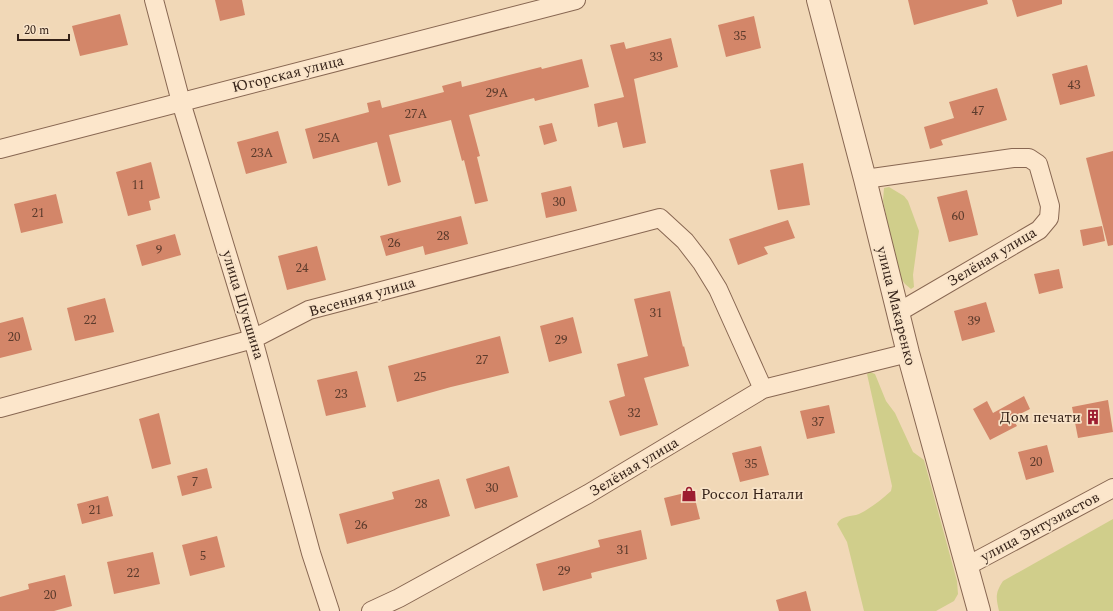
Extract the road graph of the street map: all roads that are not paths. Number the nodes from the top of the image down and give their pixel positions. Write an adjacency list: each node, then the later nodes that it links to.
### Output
1 (154, 0): 4 (street, улица Шукшина)
2 (818, 0): 6 (street, улица Макаренко)
3 (568, 1): 4 (street, Югорская улица)
4 (181, 102): 5 (street, Югорская улица); 8 (street, улица Шукшина)
5 (0, 149)
6 (865, 179): 7 (street, улица Макаренко); 7 (street, Зелёная улица)
7 (897, 313): 9 (street, улица Макаренко)
8 (253, 338): 10 (street, Весенняя улица); 11 (street, Весенняя улица); 14 (street, улица Шукшина)
9 (908, 353): 10 (street, Зелёная улица); 13 (street, улица Макаренко)
10 (763, 389): 15 (street, Зелёная улица)
11 (0, 408)
12 (1113, 488): 13 (street, улица Энтузиастов)
13 (967, 566): 16 (street, улица Макаренко)
14 (330, 611)
15 (371, 611)
16 (978, 611)

